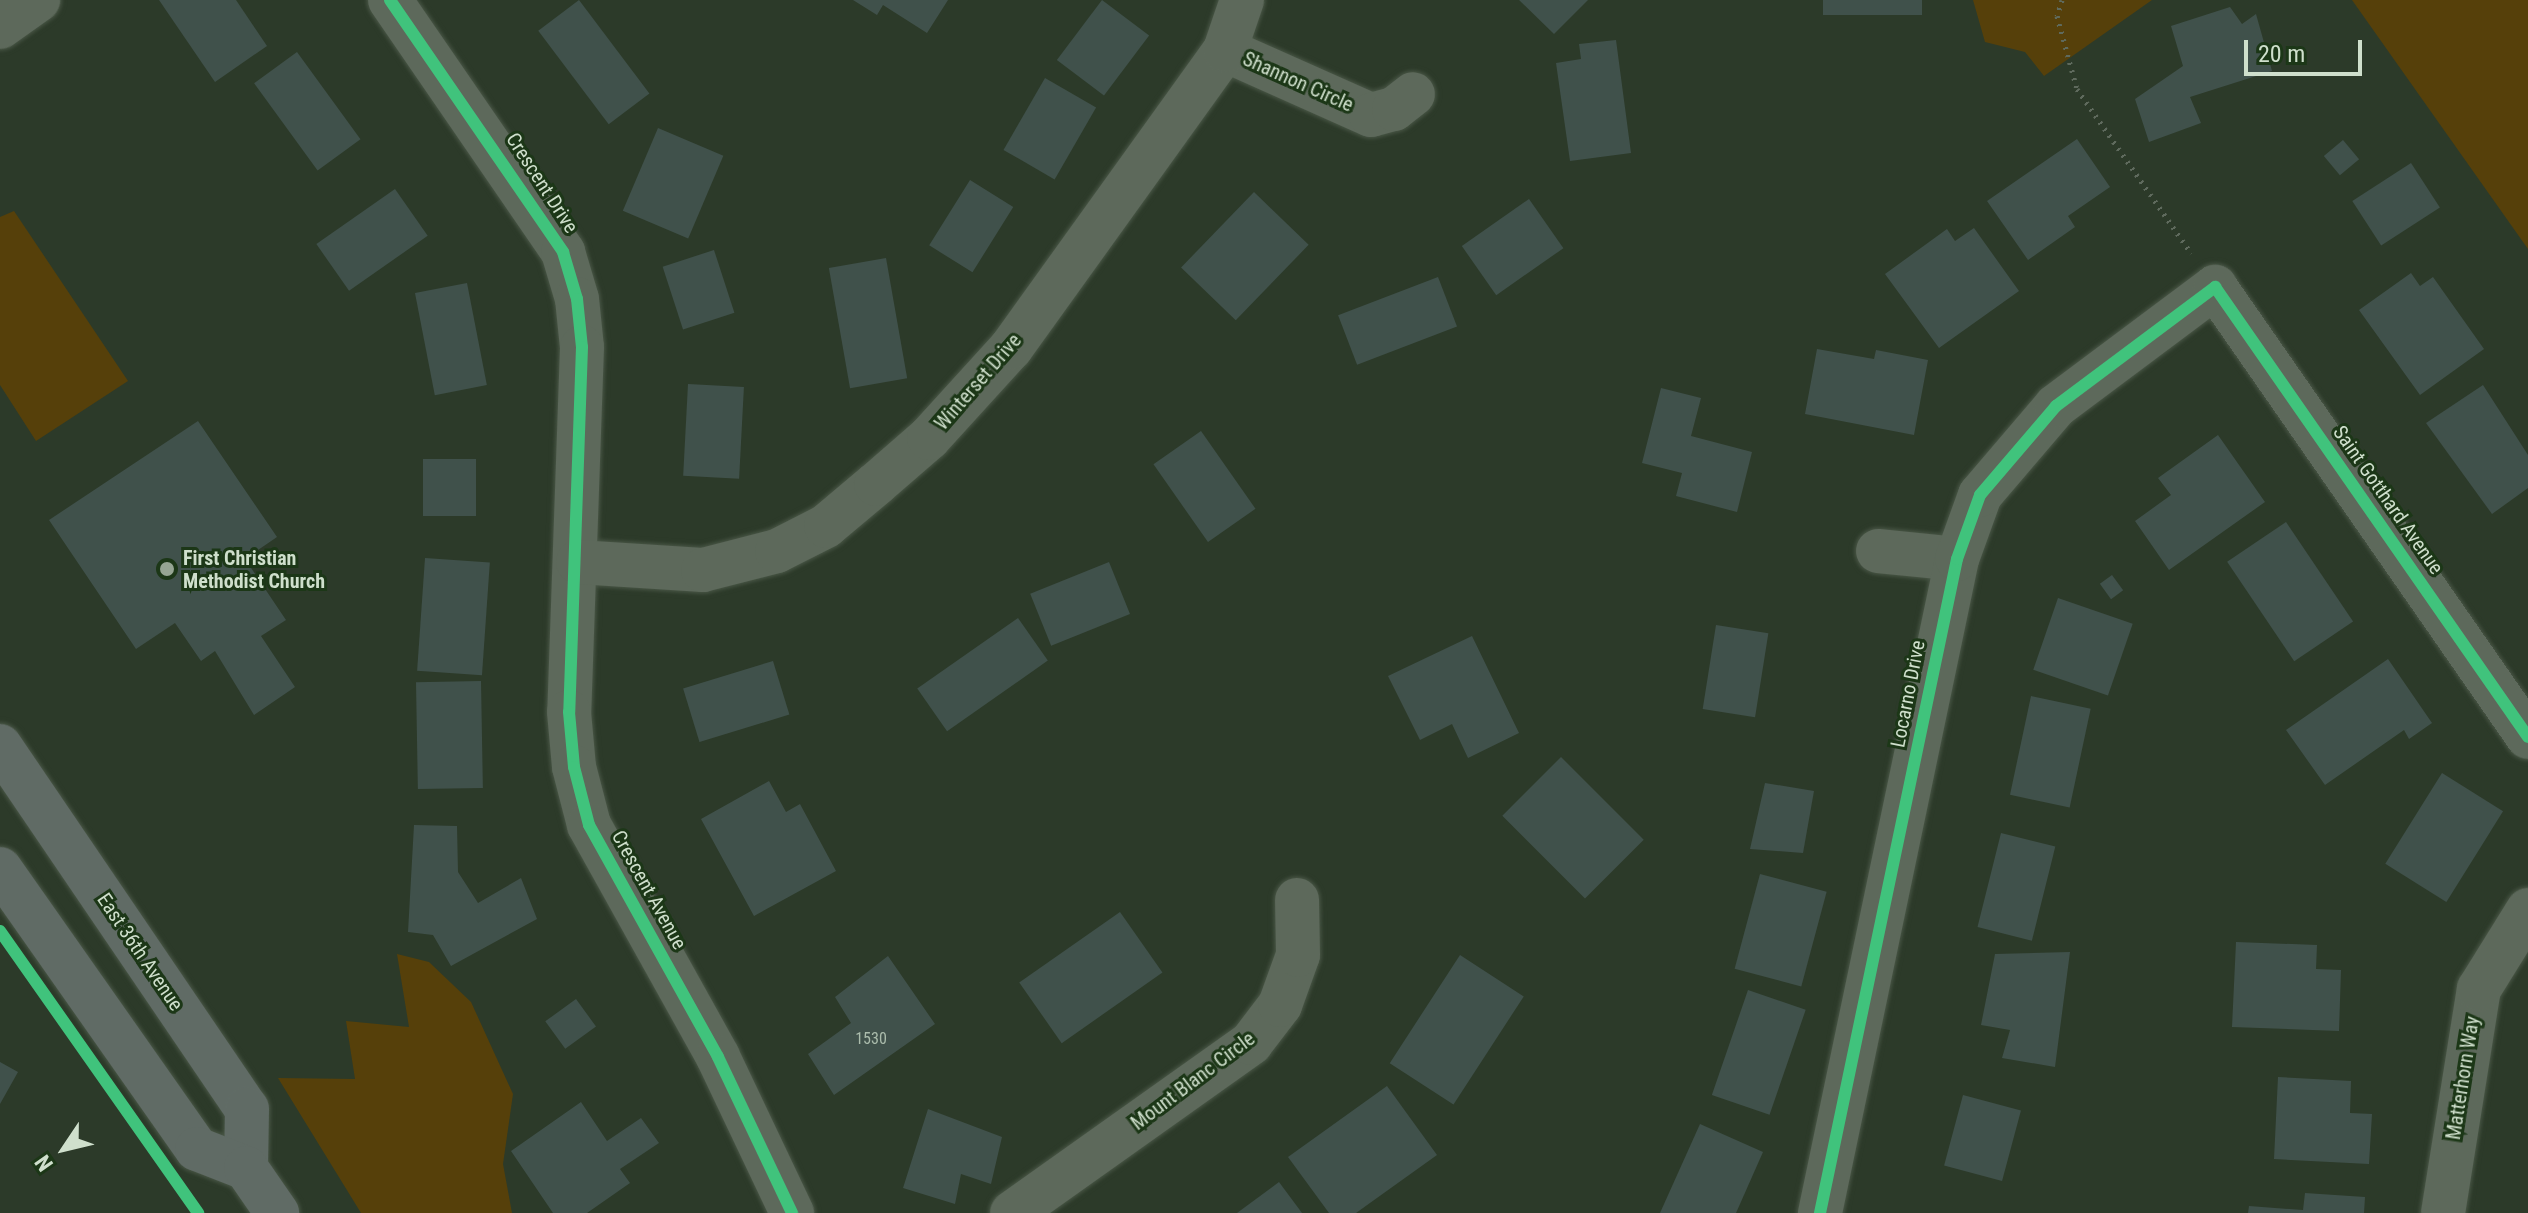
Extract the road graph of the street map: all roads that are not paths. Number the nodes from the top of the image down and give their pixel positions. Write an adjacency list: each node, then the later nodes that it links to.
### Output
1 (38, 0): 4 (street)
2 (390, 0): 10 (street, Crescent Drive)
3 (1242, 0): 5 (street, Winterset Drive)
4 (0, 27)
5 (1225, 50): 6 (street, Shannon Circle); 10 (street, Winterset Drive)
6 (1413, 94)
7 (2215, 287): 9 (street, Locarno Drive); 11 (street, Saint Gotthard Avenue)
8 (1878, 551): 9 (street)
9 (1957, 559): 20 (street, Locarno Drive)
10 (578, 562): 18 (street, Crescent Avenue)
11 (2528, 737)
12 (0, 746): 16 (main road, East 36th Avenue)
13 (0, 869): 16 (main road)
14 (1297, 900): 19 (street, Mount Blanc Circle)
15 (2528, 910): 21 (street, Matterhorn Way)
16 (246, 1168): 17 (main road)
17 (277, 1213)
18 (792, 1213)
19 (1012, 1213)
20 (1820, 1213)
21 (2443, 1213)

